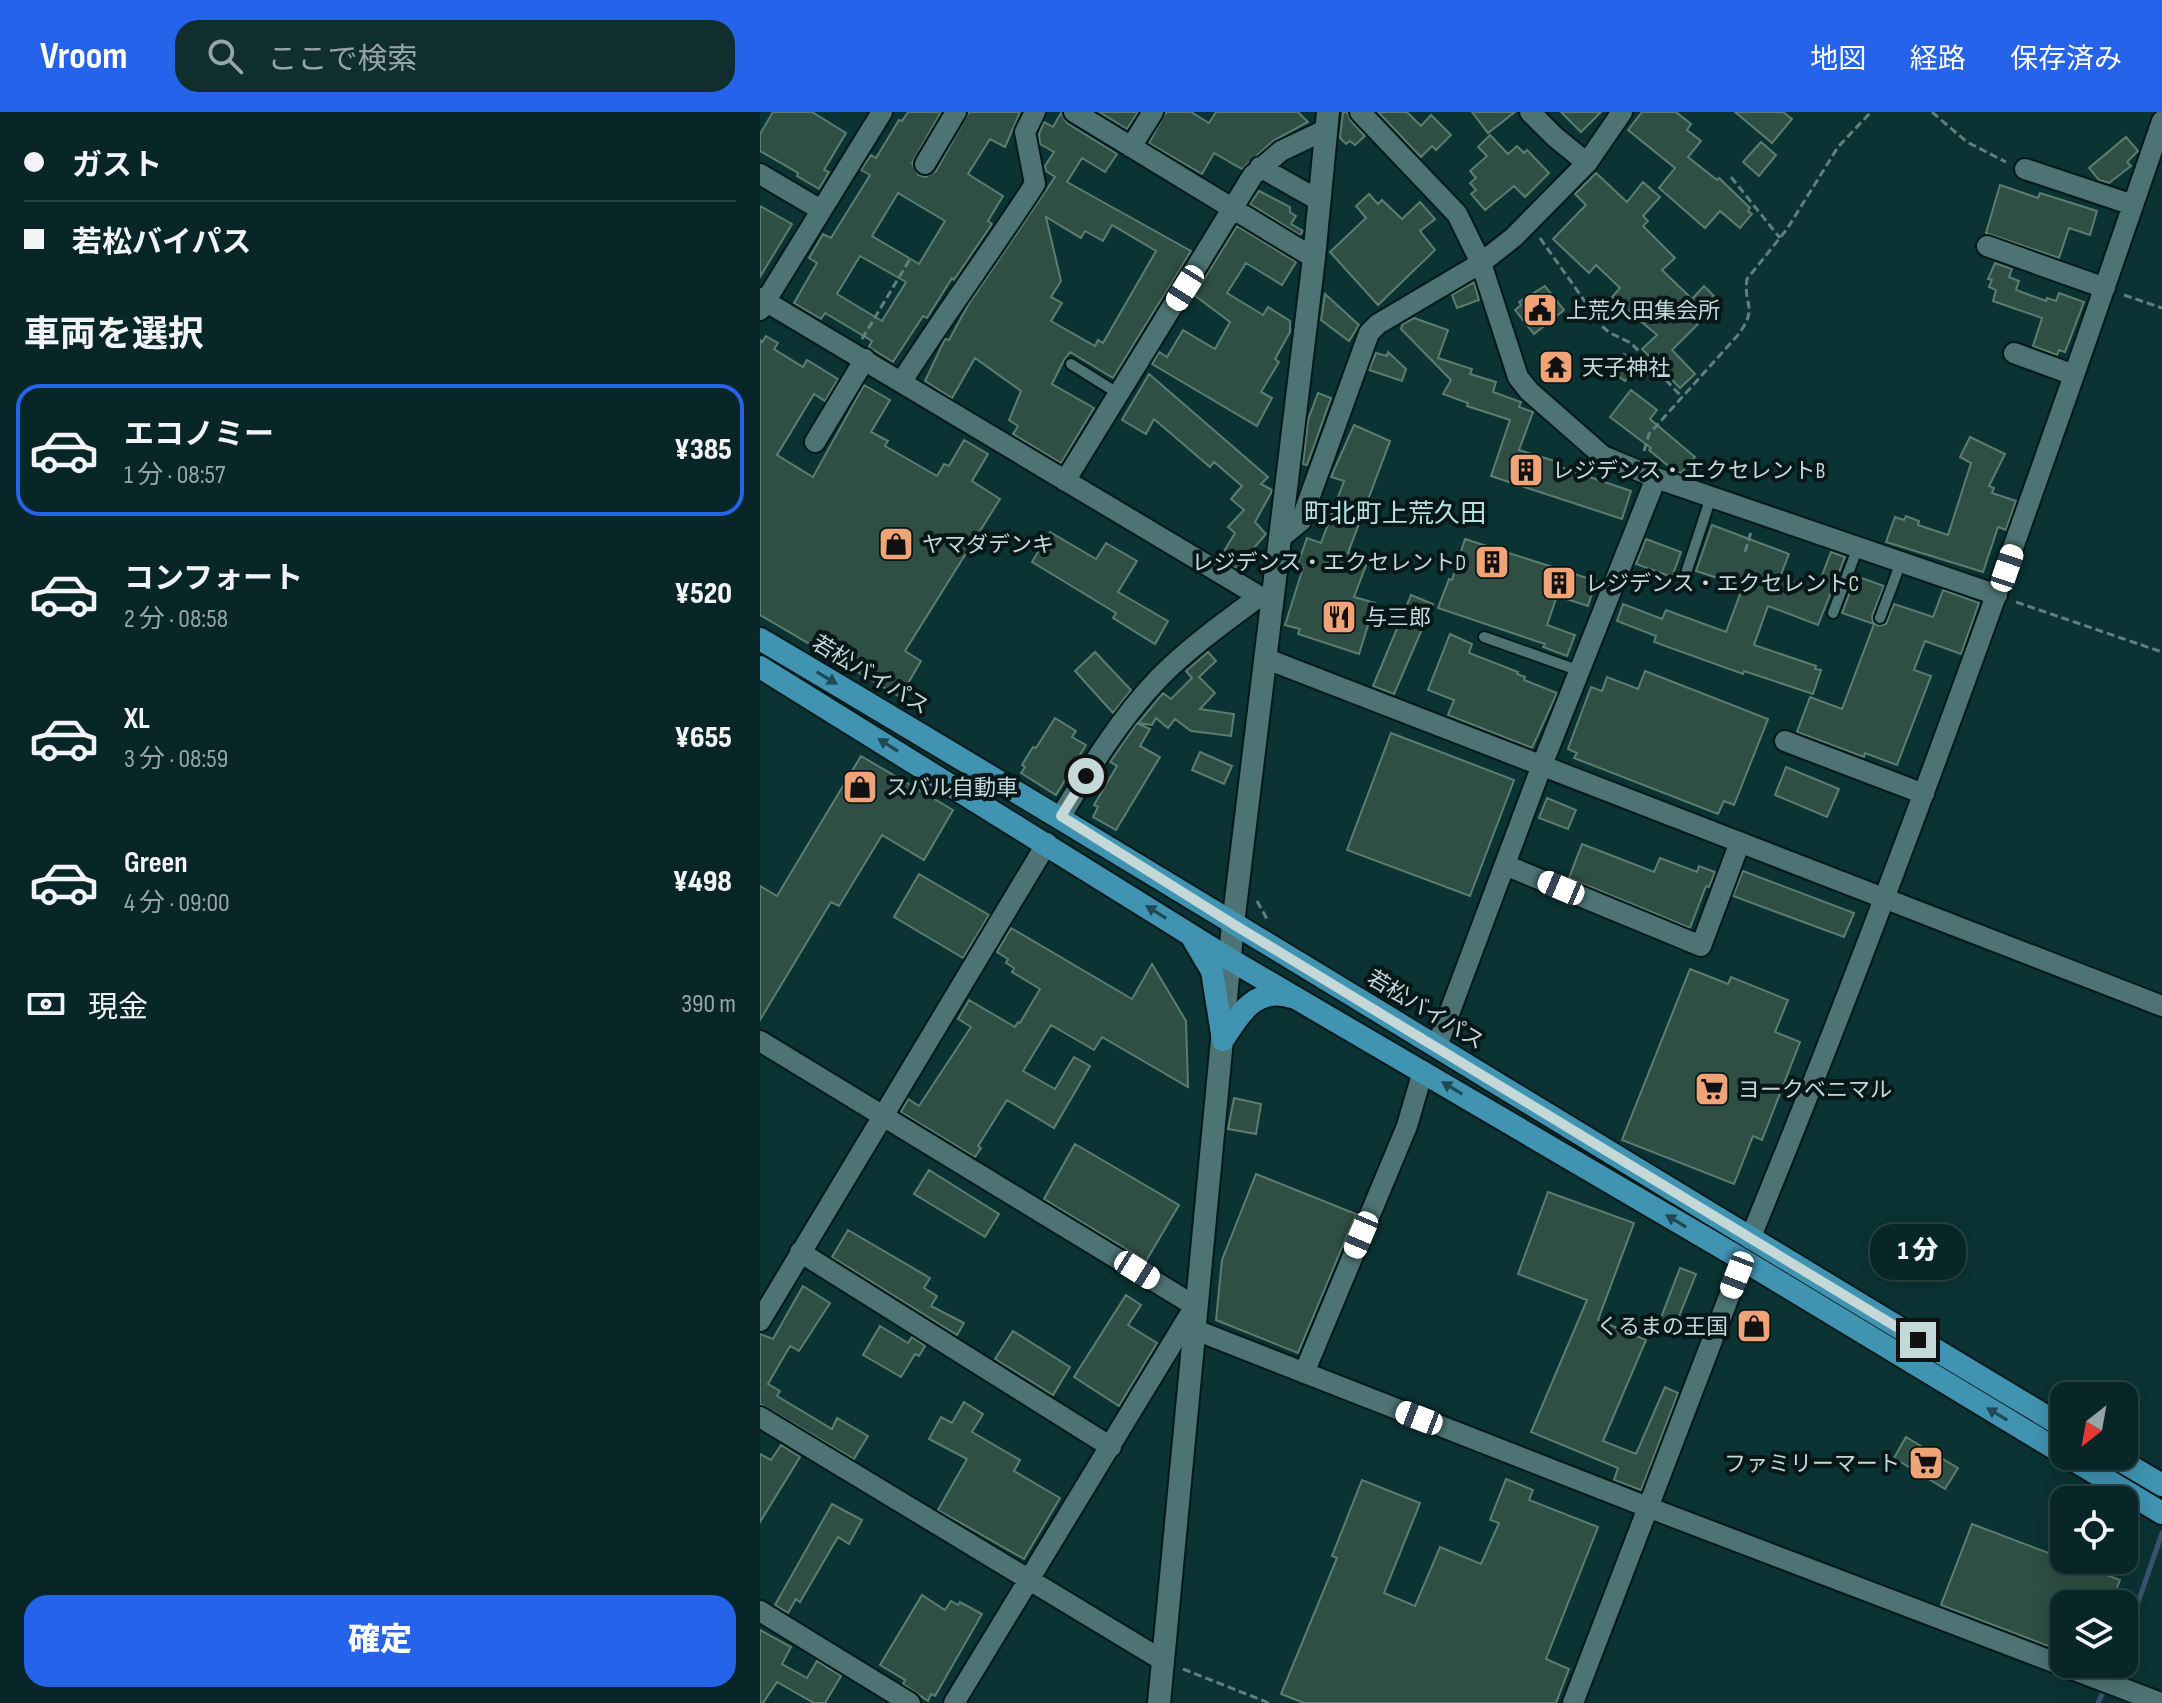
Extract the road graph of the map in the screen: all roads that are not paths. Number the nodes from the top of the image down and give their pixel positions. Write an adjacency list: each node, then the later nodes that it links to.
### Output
1 (956, 112): 13 (street)
2 (1035, 112): 30 (street)
3 (1074, 112): 11 (street)
4 (1153, 112): 11 (street)
5 (1360, 112): 23 (street)
6 (1530, 112): 12 (street)
7 (1622, 112): 12 (street)
8 (874, 115): 20 (street)
9 (1328, 120): 14 (street); 17 (street)
10 (2162, 121): 18 (street)
11 (1131, 147): 19 (street)
12 (1587, 163): 23 (street)
13 (925, 164)
14 (1260, 167): 17 (street); 19 (street)
15 (2025, 169): 18 (street)
16 (760, 174): 20 (street)
17 (1320, 201): 22 (street)
18 (2133, 205): 24 (street)
19 (1234, 209): 22 (street); 31 (street)
20 (821, 210): 25 (street)
21 (1987, 246): 24 (street)
22 (1314, 258): 36 (street)
23 (1481, 263): 33 (street); 36 (street)
24 (2105, 288): 29 (street)
25 (762, 303): 27 (street)
26 (2014, 353): 29 (street)
27 (860, 356): 30 (street); 32 (street)
28 (1071, 364): 31 (lane)
29 (2074, 375): 40 (street)
30 (902, 381): 34 (street)
31 (1119, 394): 34 (street)
32 (815, 442)
33 (1656, 478): 35 (street); 48 (street)
34 (1065, 481): 41 (street)
35 (1711, 497): 37 (street); 39 (lane)
36 (1279, 539): 41 (street)
37 (1858, 547): 38 (street); 42 (lane)
38 (1901, 562): 40 (street); 43 (lane)
39 (1687, 570)
40 (1997, 595): 51 (street)
41 (1266, 600): 46 (street); 52 (street)
42 (1833, 613)
43 (1880, 618)
44 (1484, 637): 48 (lane)
45 (760, 639): 52 (highway, 若松バイパス, one-way to 52)
46 (1267, 659): 50 (street); 57 (street)
47 (760, 667): 54 (highway, one-way to 47)
48 (1580, 671): 50 (street)
49 (1785, 741): 51 (street)
50 (1542, 765): 53 (street); 55 (street)
51 (1924, 794): 56 (street)
52 (1061, 816): 57 (highway, 若松バイパス)
53 (1740, 842): 55 (street); 56 (street)
54 (1047, 843): 58 (highway, one-way to 54); 66 (street)
55 (1505, 865): 64 (street)
56 (1885, 899): 61 (street); 67 (street)
57 (1233, 924): 59 (street); 64 (highway, 若松バイパス)
58 (1186, 931): 59 (highway); 62 (highway)
59 (1231, 960): 60 (highway); 62 (street)
60 (1298, 999): 62 (highway); 65 (highway)
61 (2162, 1006)
62 (1223, 1040): 70 (street)
63 (760, 1041): 66 (street)
64 (1437, 1046): 67 (highway, 若松バイパス)
65 (1423, 1071): 69 (highway, one-way to 65); 73 (street)
66 (885, 1116): 68 (street); 70 (street)
67 (1750, 1239): 75 (highway, 若松バイパス)
68 (800, 1252): 71 (street); 77 (street)
69 (1743, 1260): 76 (highway, one-way to 69); 81 (street)
70 (1195, 1306): 72 (street); 77 (street)
71 (760, 1321)
72 (1193, 1329): 73 (street); 85 (street)
73 (1304, 1373): 81 (street)
74 (760, 1417): 83 (street)
75 (2050, 1419)
76 (2050, 1445)
77 (1111, 1447): 83 (street)
78 (2091, 1470): 82 (highway)
79 (2137, 1470): 80 (highway)
80 (2162, 1485)
81 (1650, 1508): 89 (street); 90 (street)
82 (2159, 1511)
83 (1028, 1579): 85 (street); 87 (street)
84 (760, 1611): 86 (street)
85 (1162, 1660): 88 (street)
86 (910, 1703)
87 (954, 1703)
88 (1159, 1703)
89 (1573, 1703)
90 (2161, 1703)

